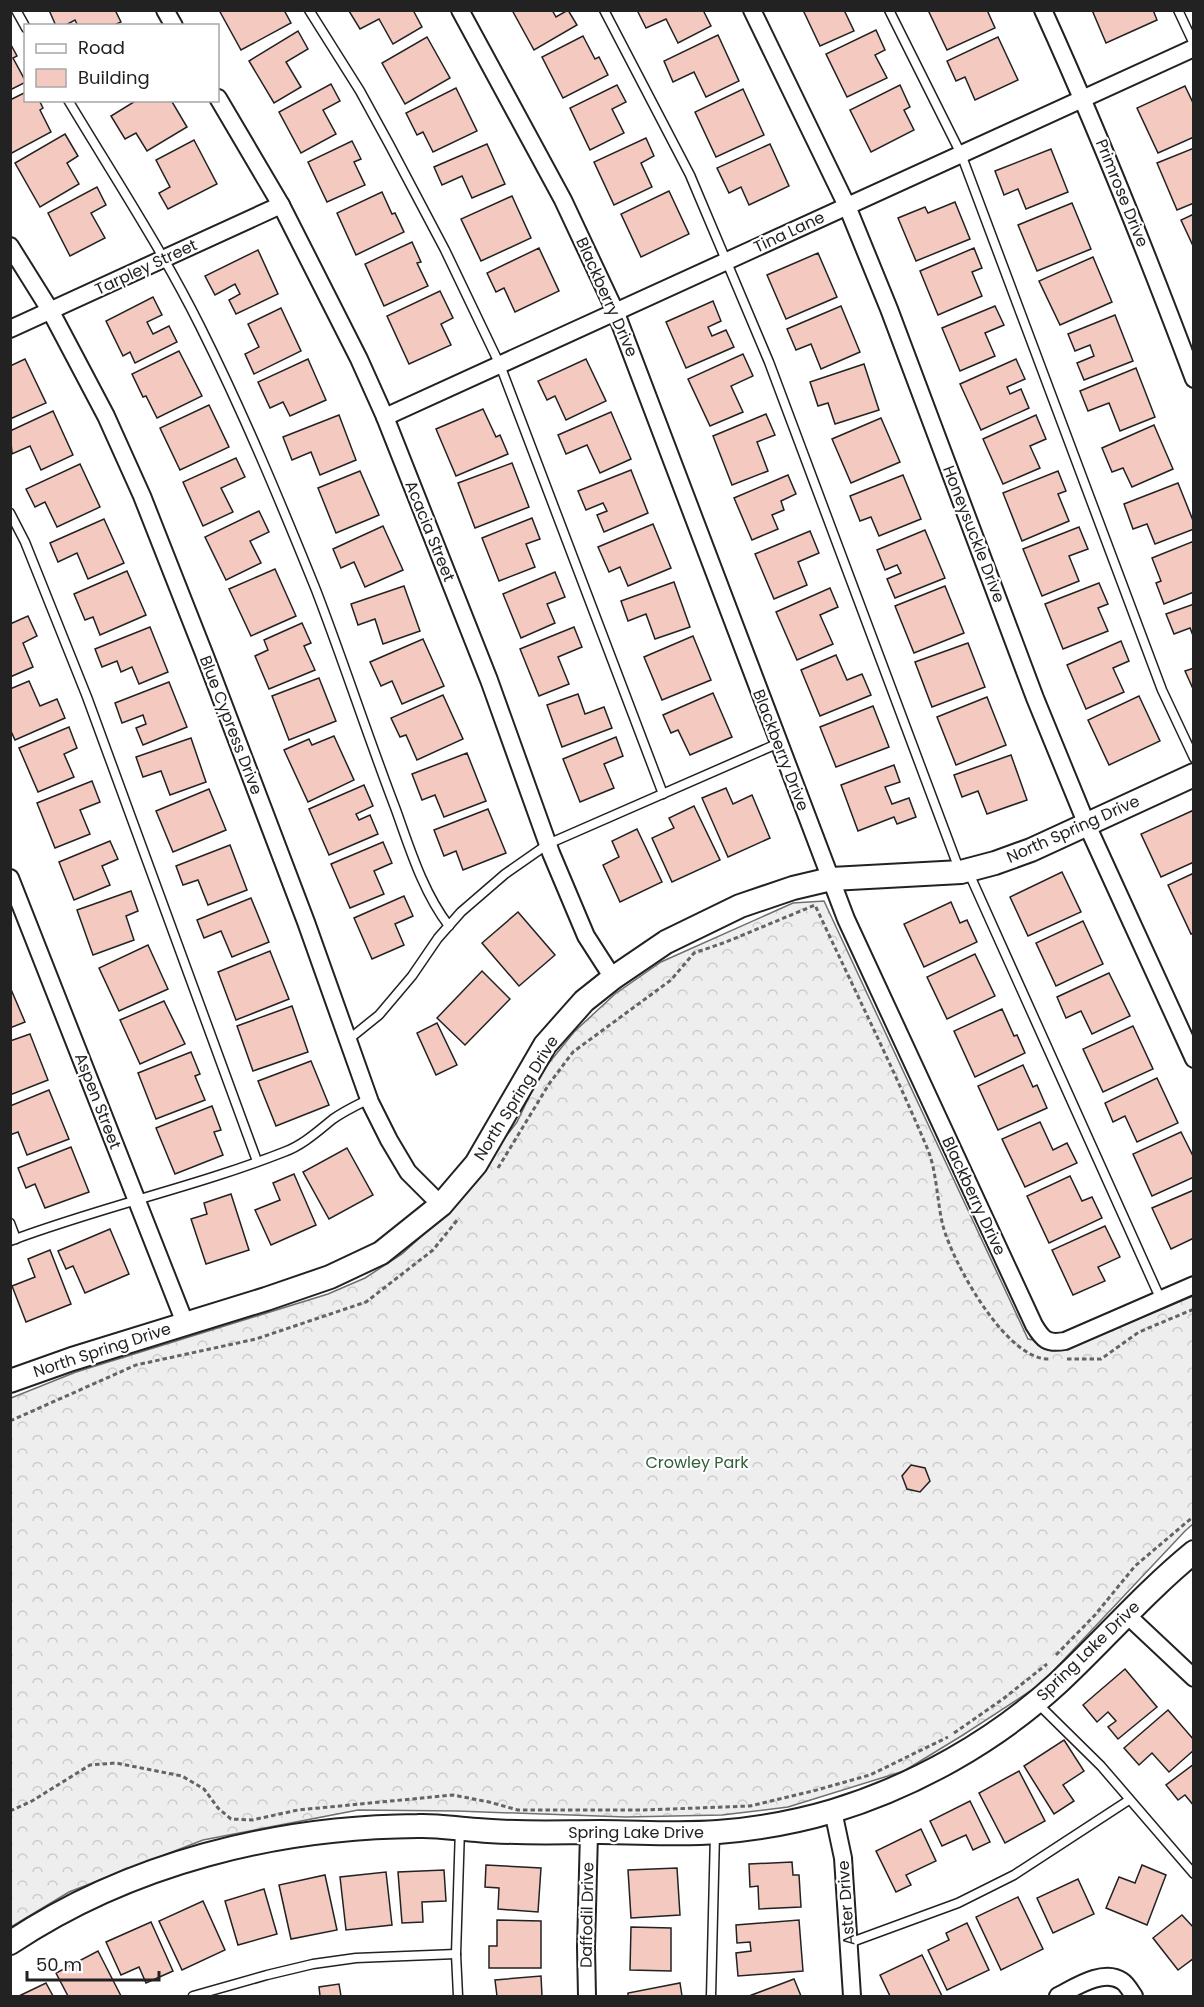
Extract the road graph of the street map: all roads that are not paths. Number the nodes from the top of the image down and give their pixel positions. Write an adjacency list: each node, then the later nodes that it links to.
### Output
1 (16, 10): 10 (lane)
2 (165, 10): 11 (street)
3 (309, 10): 25 (lane)
4 (460, 10): 23 (street, Blackberry Drive)
5 (604, 10): 21 (lane)
6 (752, 10): 18 (street, Honeysuckle Drive)
7 (889, 10): 16 (lane)
8 (1043, 10): 13 (street, Primrose Drive)
9 (1178, 10): 12 (lane)
10 (24, 24)
11 (173, 24)
12 (1194, 46): 13 (street, Tina Lane)
13 (1083, 99): 16 (street, Tina Lane); 26 (street, Primrose Drive)
14 (219, 100): 17 (street, Acacia Street)
15 (69, 102): 20 (lane)
16 (961, 154): 18 (street, Tina Lane); 30 (lane)
17 (281, 205): 20 (street, Tarpley Street); 27 (street, Acacia Street)
18 (847, 206): 21 (street, Tina Lane); 33 (street, Honeysuckle Drive)
19 (10, 246): 22 (street, Blue Cypress Drive)
20 (164, 258): 22 (street, Tarpley Street); 38 (lane)
21 (727, 261): 23 (street, Tina Lane); 35 (lane)
22 (50, 310): 24 (street, Tarpley Street); 40 (street, Blue Cypress Drive)
23 (616, 313): 25 (street, Tina Lane); 29 (street, Blackberry Drive)
24 (10, 328)
25 (500, 365): 27 (street, Tina Lane); 32 (lane)
26 (1194, 379)
27 (385, 417): 34 (street, Acacia Street)
28 (10, 513): 43 (lane)
29 (779, 743): 32 (lane); 37 (street, Blackberry Drive)
30 (1194, 758)
31 (1194, 776): 33 (street, North Spring Drive)
32 (663, 794): 34 (lane)
33 (1087, 825): 35 (street, North Spring Drive); 41 (street, Honeysuckle Drive)
34 (548, 844): 38 (lane); 39 (street, Acacia Street)
35 (964, 871): 37 (street, North Spring Drive); 49 (lane)
36 (10, 878): 44 (street, Aspen Street)
37 (831, 879): 39 (street, North Spring Drive); 49 (street, Blackberry Drive)
38 (449, 926): 40 (lane)
39 (613, 978): 45 (street, North Spring Drive)
40 (348, 1040): 42 (street, Blue Cypress Drive)
41 (1194, 1059)
42 (369, 1098): 43 (lane); 45 (street, Blue Cypress Drive)
43 (257, 1161): 44 (lane)
44 (136, 1199): 47 (lane); 50 (street, Aspen Street)
45 (441, 1205): 50 (street, North Spring Drive)
46 (10, 1223): 47 (lane)
47 (13, 1240)
48 (1194, 1285): 49 (street, Blackberry Drive)
49 (1161, 1301)
50 (185, 1323): 51 (street, North Spring Drive)
51 (10, 1381)
52 (1194, 1552): 53 (street, Spring Lake Drive)
53 (1127, 1615): 54 (street); 55 (street, Spring Lake Drive)
54 (1194, 1678)
55 (1036, 1702): 56 (lane); 57 (street, Spring Lake Drive)
56 (1129, 1800): 61 (lane); 63 (lane)
57 (833, 1811): 59 (street, Spring Lake Drive); 63 (street, Aster Drive)
58 (460, 1828): 60 (street, Spring Lake Drive); 62 (street, Spring Lake Drive); 64 (lane)
59 (715, 1832): 60 (street, Spring Lake Drive); 68 (lane)
60 (589, 1833): 67 (street, Daffodil Drive)
61 (1194, 1874)
62 (10, 1943)
63 (849, 1943): 69 (street, Aster Drive)
64 (456, 1954): 65 (lane); 66 (lane)
65 (193, 1996)
66 (458, 1996)
67 (587, 1996)
68 (711, 1996)
69 (852, 1996)
70 (1058, 1996): 71 (street)
71 (1134, 1996)

